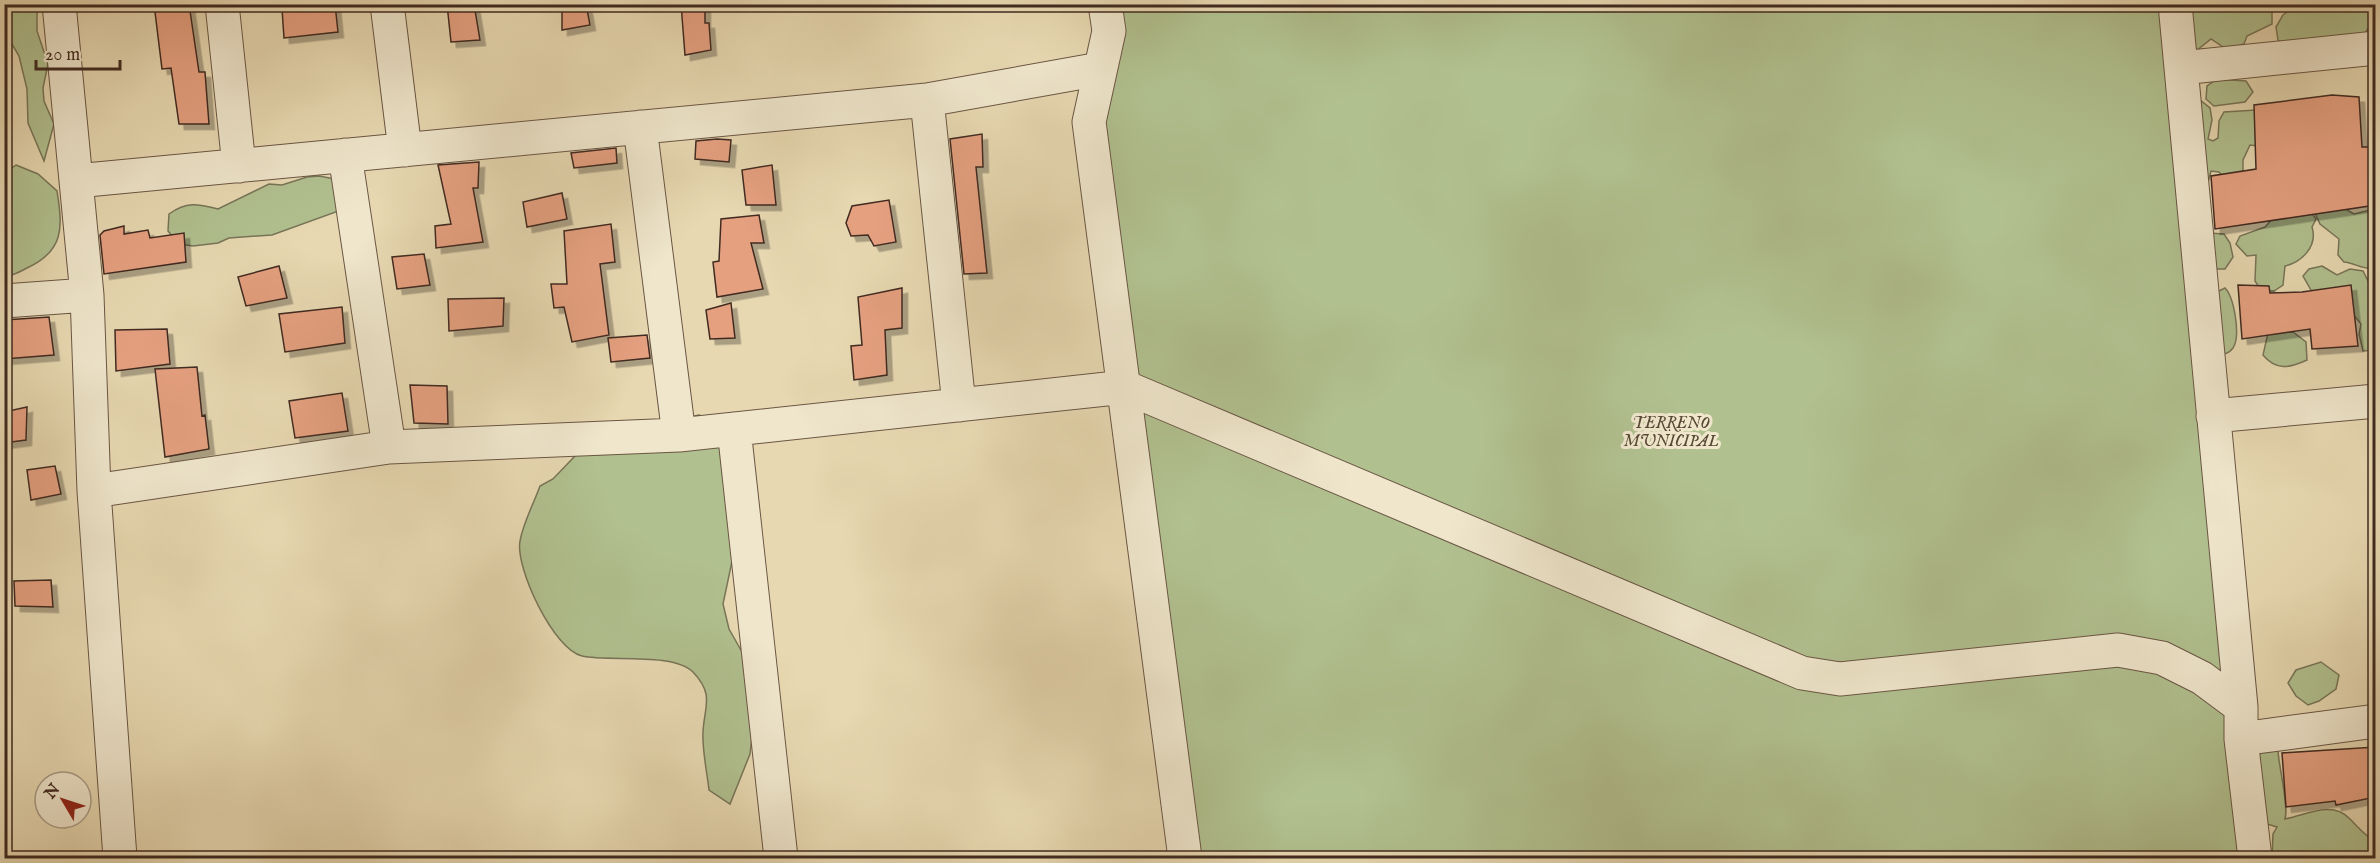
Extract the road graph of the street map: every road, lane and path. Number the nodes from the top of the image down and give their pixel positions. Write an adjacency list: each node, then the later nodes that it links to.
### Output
1 (59, 4): 14 (street)
2 (222, 4): 13 (street)
3 (387, 4): 11 (street)
4 (1106, 4): 8 (street)
5 (2175, 4): 7 (street)
6 (2376, 48): 7 (street)
7 (2181, 68): 20 (street)
8 (1100, 69): 9 (street); 17 (street)
9 (927, 100): 10 (street); 19 (street)
10 (640, 127): 11 (street); 22 (street)
11 (405, 150): 12 (street)
12 (345, 155): 13 (street); 23 (street)
13 (239, 166): 14 (street)
14 (76, 181): 15 (street)
15 (87, 294): 16 (street); 24 (street)
16 (4, 301)
17 (1125, 387): 19 (street); 25 (street); 30 (street)
18 (2376, 401): 20 (street)
19 (959, 405): 21 (street)
20 (2214, 416): 25 (street)
21 (735, 429): 22 (street); 29 (street)
22 (679, 435): 23 (street)
23 (389, 447): 24 (street)
24 (94, 491): 28 (street)
25 (2241, 707): 27 (street)
26 (2376, 721): 27 (street)
27 (2241, 739): 31 (street)
28 (120, 858)
29 (781, 858)
30 (1185, 858)
31 (2255, 858)

